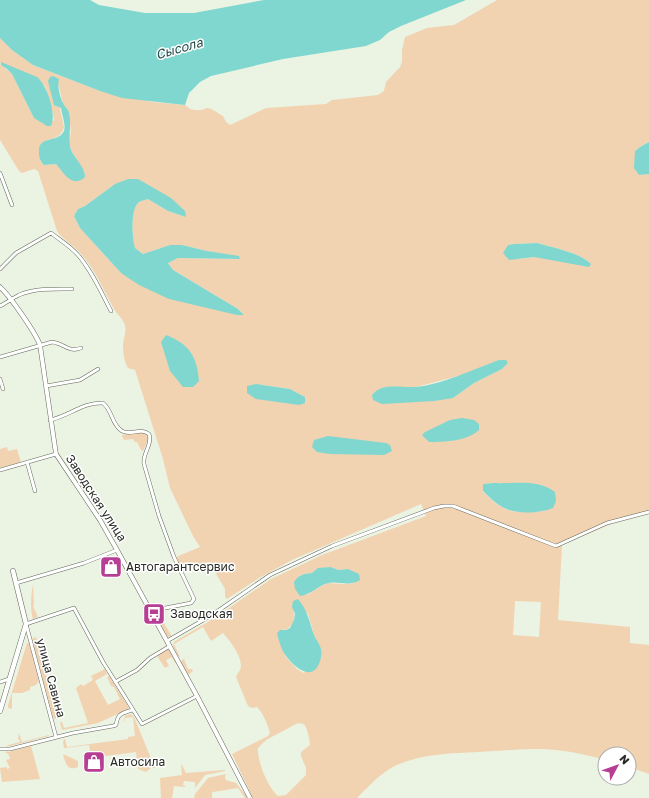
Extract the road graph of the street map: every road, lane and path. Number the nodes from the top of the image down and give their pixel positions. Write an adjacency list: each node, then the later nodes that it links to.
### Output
1 (0, 173): 2 (street)
2 (12, 204)
3 (0, 269): 8 (street)
4 (0, 287): 6 (street, Заводская улица)
5 (72, 289): 6 (street)
6 (11, 300): 7 (street); 9 (street, Заводская улица)
7 (0, 306)
8 (110, 311)
9 (40, 345): 10 (street); 11 (street); 14 (street, Заводская улица)
10 (81, 348)
11 (0, 357)
12 (98, 370): 14 (street)
13 (0, 379): 15 (street)
14 (46, 386): 16 (street, Заводская улица)
15 (3, 389)
16 (50, 420): 17 (street, Заводская улица); 25 (street)
17 (56, 454): 18 (street); 22 (street, Заводская улица)
18 (27, 462): 19 (street); 20 (street)
19 (0, 470)
20 (35, 491)
21 (649, 512): 27 (street)
22 (117, 550): 24 (street); 25 (street, Заводская улица)
23 (13, 572): 24 (main road, улица Савина)
24 (16, 583): 26 (main road, улица Савина)
25 (150, 611): 27 (street, Заводская улица)
26 (26, 624): 29 (main road, улица Савина); 31 (street); 35 (street, улица Савина)
27 (167, 641): 28 (street, Заводская улица)
28 (170, 646): 31 (street); 32 (street, Заводская улица)
29 (10, 679): 30 (street); 34 (main road, улица Савина)
30 (0, 682)
31 (115, 682): 33 (street)
32 (197, 696): 33 (street); 37 (street, Заводская улица)
33 (132, 710): 35 (street)
34 (0, 712)
35 (56, 737): 36 (street)
36 (0, 749)
37 (250, 798)

